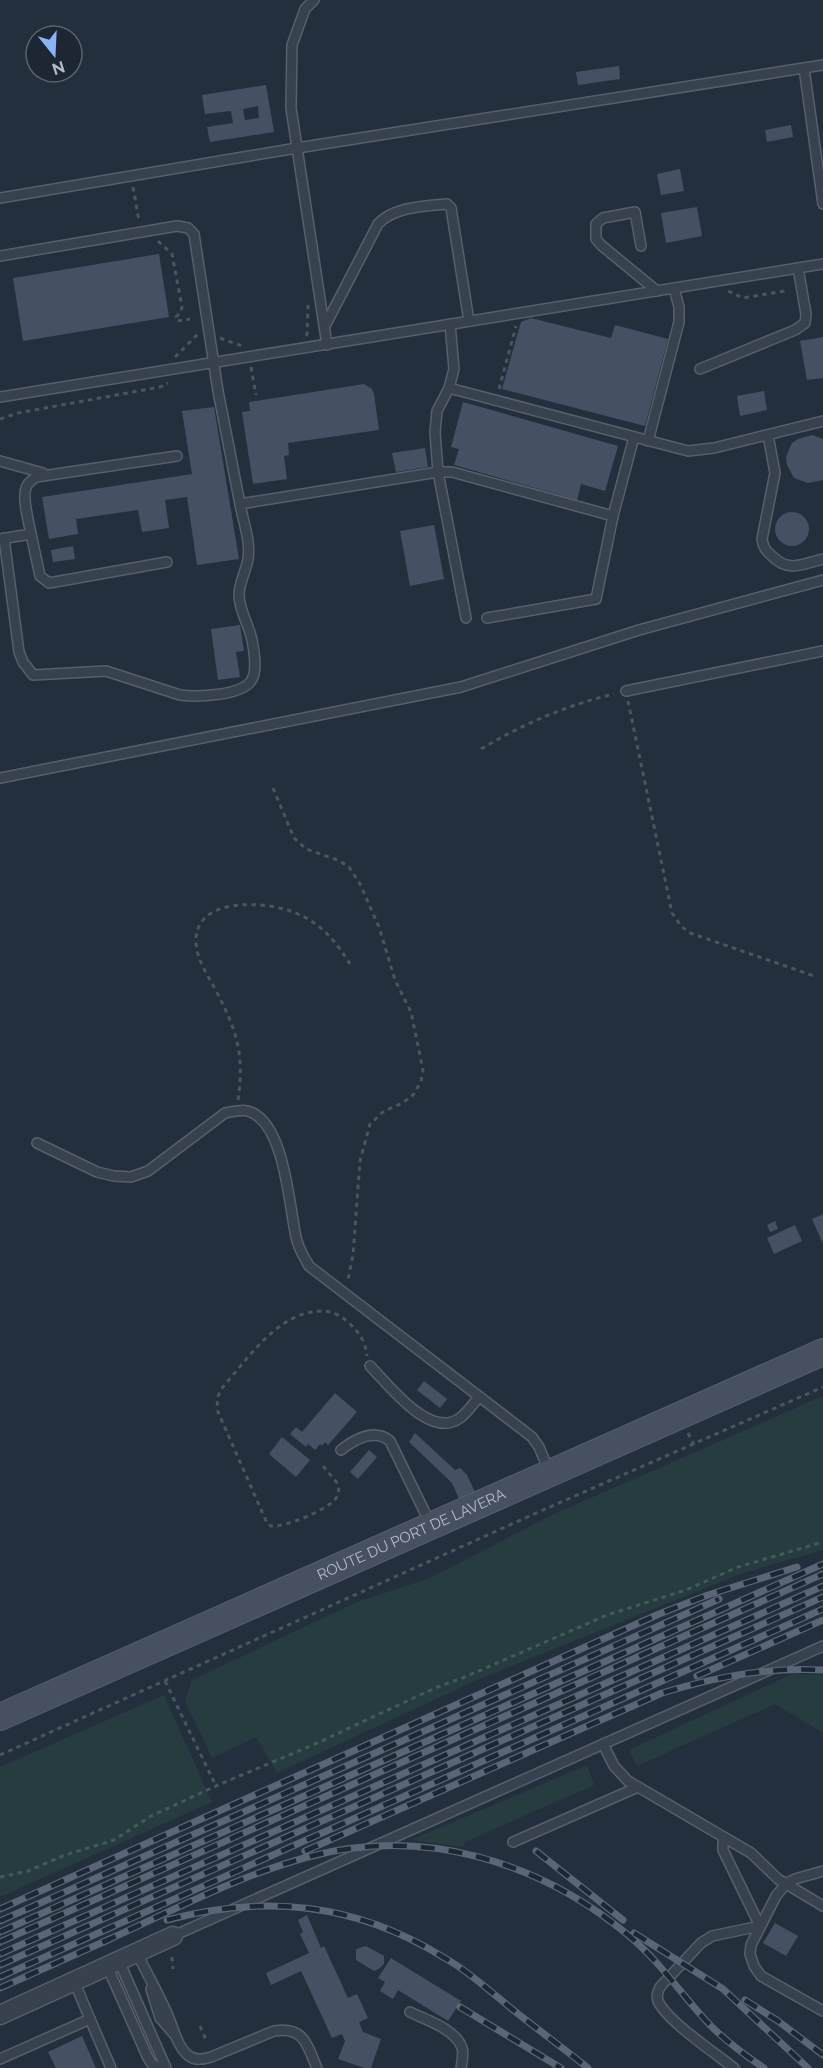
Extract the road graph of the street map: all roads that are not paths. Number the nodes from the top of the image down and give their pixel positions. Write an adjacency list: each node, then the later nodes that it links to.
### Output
1 (314, 0): 4 (lane)
2 (823, 65): 3 (lane)
3 (804, 68): 4 (lane); 6 (lane)
4 (297, 148): 5 (lane); 15 (lane)
5 (0, 198)
6 (823, 204)
7 (641, 246): 12 (lane)
8 (0, 256): 17 (lane)
9 (823, 264): 10 (lane)
10 (798, 268): 11 (lane); 18 (lane)
11 (674, 288): 12 (lane); 24 (lane)
12 (657, 291): 13 (lane)
13 (469, 321): 14 (lane); 15 (lane)
14 (450, 324): 16 (lane); 19 (lane)
15 (324, 327): 16 (lane)
16 (327, 345): 17 (lane)
17 (214, 363): 20 (lane); 29 (lane)
18 (700, 369)
19 (449, 388): 23 (lane); 27 (lane)
20 (0, 397)
21 (823, 421): 22 (lane)
22 (768, 435): 24 (lane); 33 (lane)
23 (634, 438): 24 (lane); 30 (lane)
24 (648, 441)
25 (177, 456): 28 (lane)
26 (0, 461): 28 (lane)
27 (438, 472): 29 (lane); 30 (lane); 36 (lane)
28 (48, 475): 31 (lane)
29 (240, 504): 32 (lane)
30 (613, 516): 37 (lane)
31 (31, 534): 32 (lane); 34 (lane)
32 (2, 539)
33 (823, 559)
34 (167, 562)
35 (823, 580): 40 (lane)
36 (466, 618)
37 (487, 618)
38 (823, 651): 39 (lane)
39 (626, 691)
40 (0, 778)
41 (37, 1143): 44 (lane)
42 (823, 1352): 46 (street, ROUTE DU PORT DE LAVERA)
43 (370, 1366): 44 (lane)
44 (479, 1397): 46 (lane)
45 (341, 1450): 47 (lane)
46 (549, 1473): 47 (street, ROUTE DU PORT DE LAVERA)
47 (431, 1525): 49 (street, ROUTE DU PORT DE LAVERA)
48 (823, 1646): 50 (lane)
49 (0, 1717)
50 (603, 1744): 51 (lane); 58 (lane)
51 (638, 1787): 52 (lane); 53 (lane)
52 (725, 1838): 55 (lane); 57 (lane)
53 (513, 1842)
54 (823, 1871): 55 (lane)
55 (786, 1884): 56 (lane); 57 (lane)
56 (823, 1906)
57 (760, 1926): 62 (lane); 72 (lane)
58 (173, 1936): 59 (street)
59 (137, 1953): 60 (street); 70 (lane)
60 (113, 1964): 61 (street); 68 (lane); 69 (lane)
61 (74, 1981): 64 (street); 65 (lane)
62 (823, 2011)
63 (410, 2012): 71 (lane)
64 (0, 2015)
65 (90, 2019): 66 (lane); 67 (lane)
66 (0, 2059)
67 (111, 2068)
68 (160, 2068)
69 (166, 2068)
70 (317, 2068)
71 (461, 2068)
72 (734, 2068)

